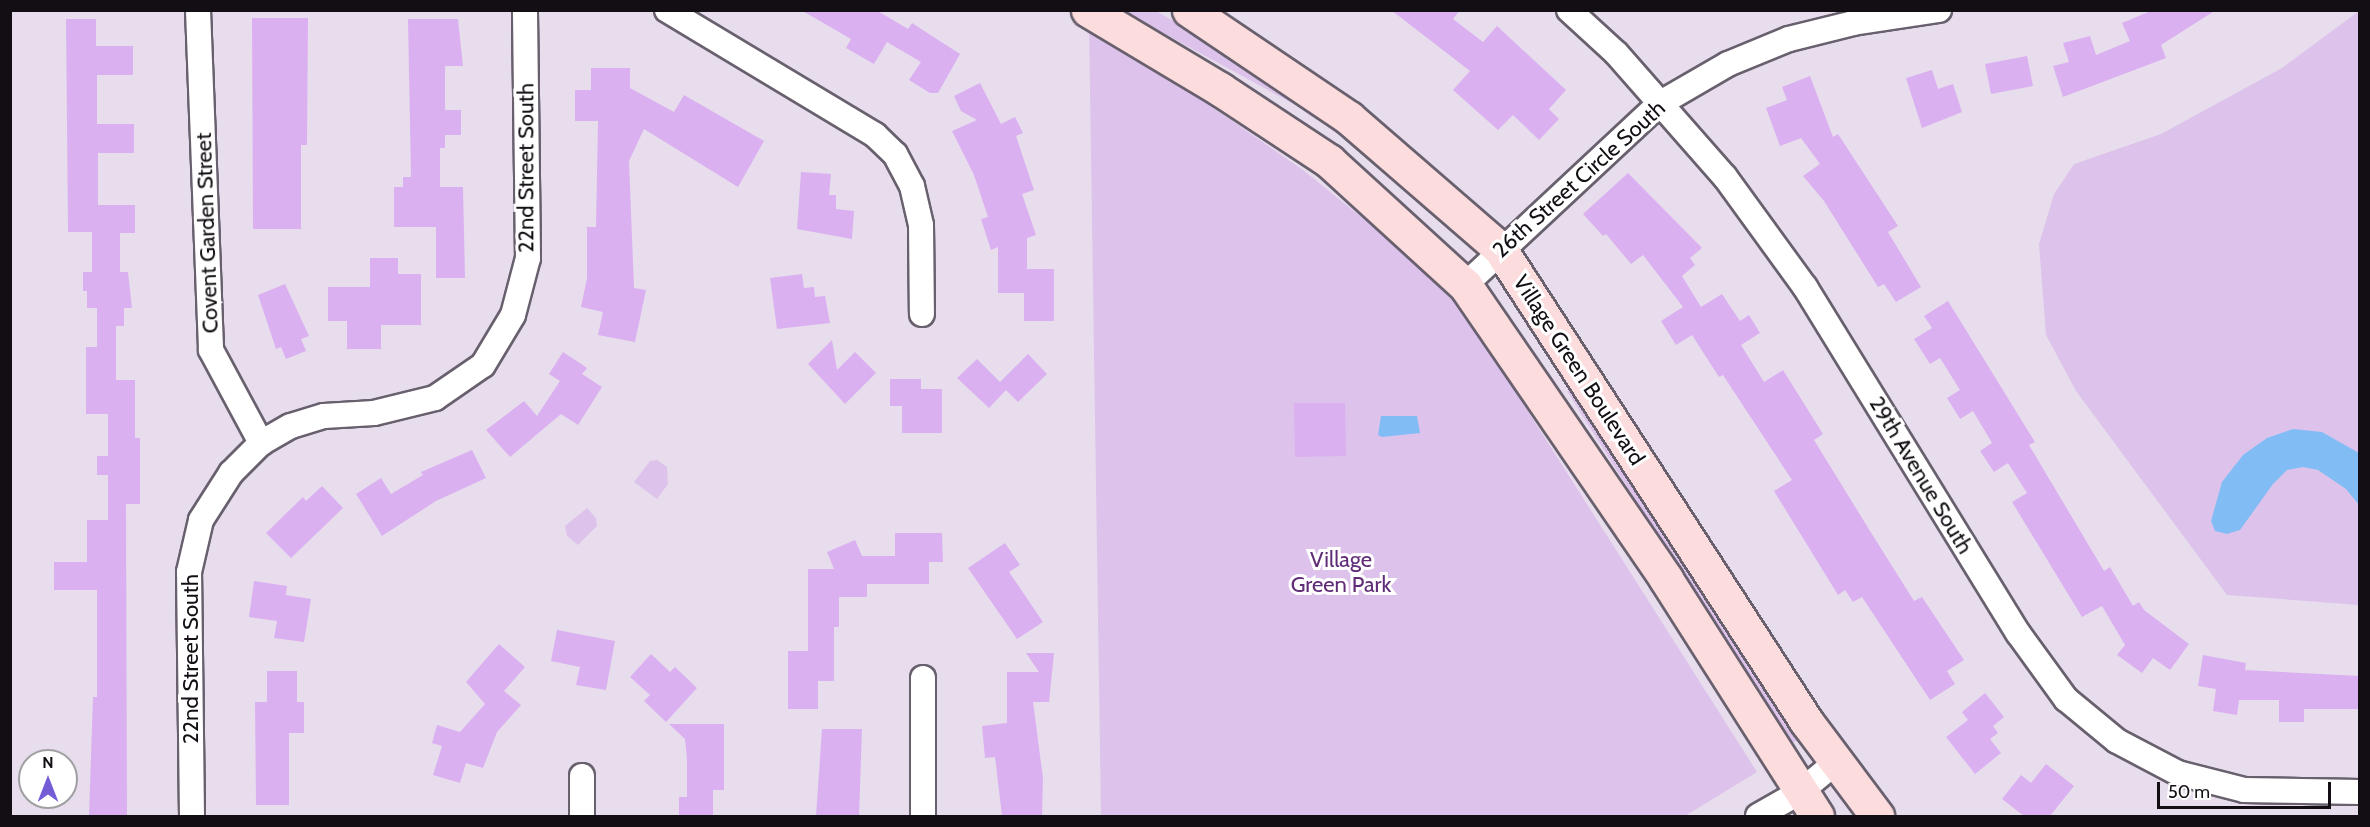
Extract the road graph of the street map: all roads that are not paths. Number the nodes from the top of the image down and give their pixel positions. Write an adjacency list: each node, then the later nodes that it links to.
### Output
1 (198, 10): 12 (street, Covent Garden Street)
2 (525, 10): 12 (street, 22nd Street South)
3 (667, 10): 11 (street)
4 (1088, 10): 10 (street, Village Green Boulevard)
5 (1189, 10): 9 (street, Village Green Boulevard)
6 (1569, 10): 8 (street, 29th Avenue South)
7 (1939, 10): 8 (street, 26th Street Circle South)
8 (1659, 104): 9 (street, 26th Street Circle South); 16 (street, 29th Avenue South)
9 (1500, 249): 10 (street, 26th Street Circle South); 14 (street, Village Green Boulevard)
10 (1465, 285): 17 (street, Village Green Boulevard)
11 (922, 314)
12 (261, 443): 18 (street, 22nd Street South)
13 (923, 678): 20 (street)
14 (1835, 763): 17 (street); 22 (street, Village Green Boulevard)
15 (582, 776): 19 (street)
16 (2360, 792)
17 (1808, 804): 21 (street)
18 (192, 816)
19 (582, 816)
20 (923, 816)
21 (1758, 816)
22 (1877, 816)

